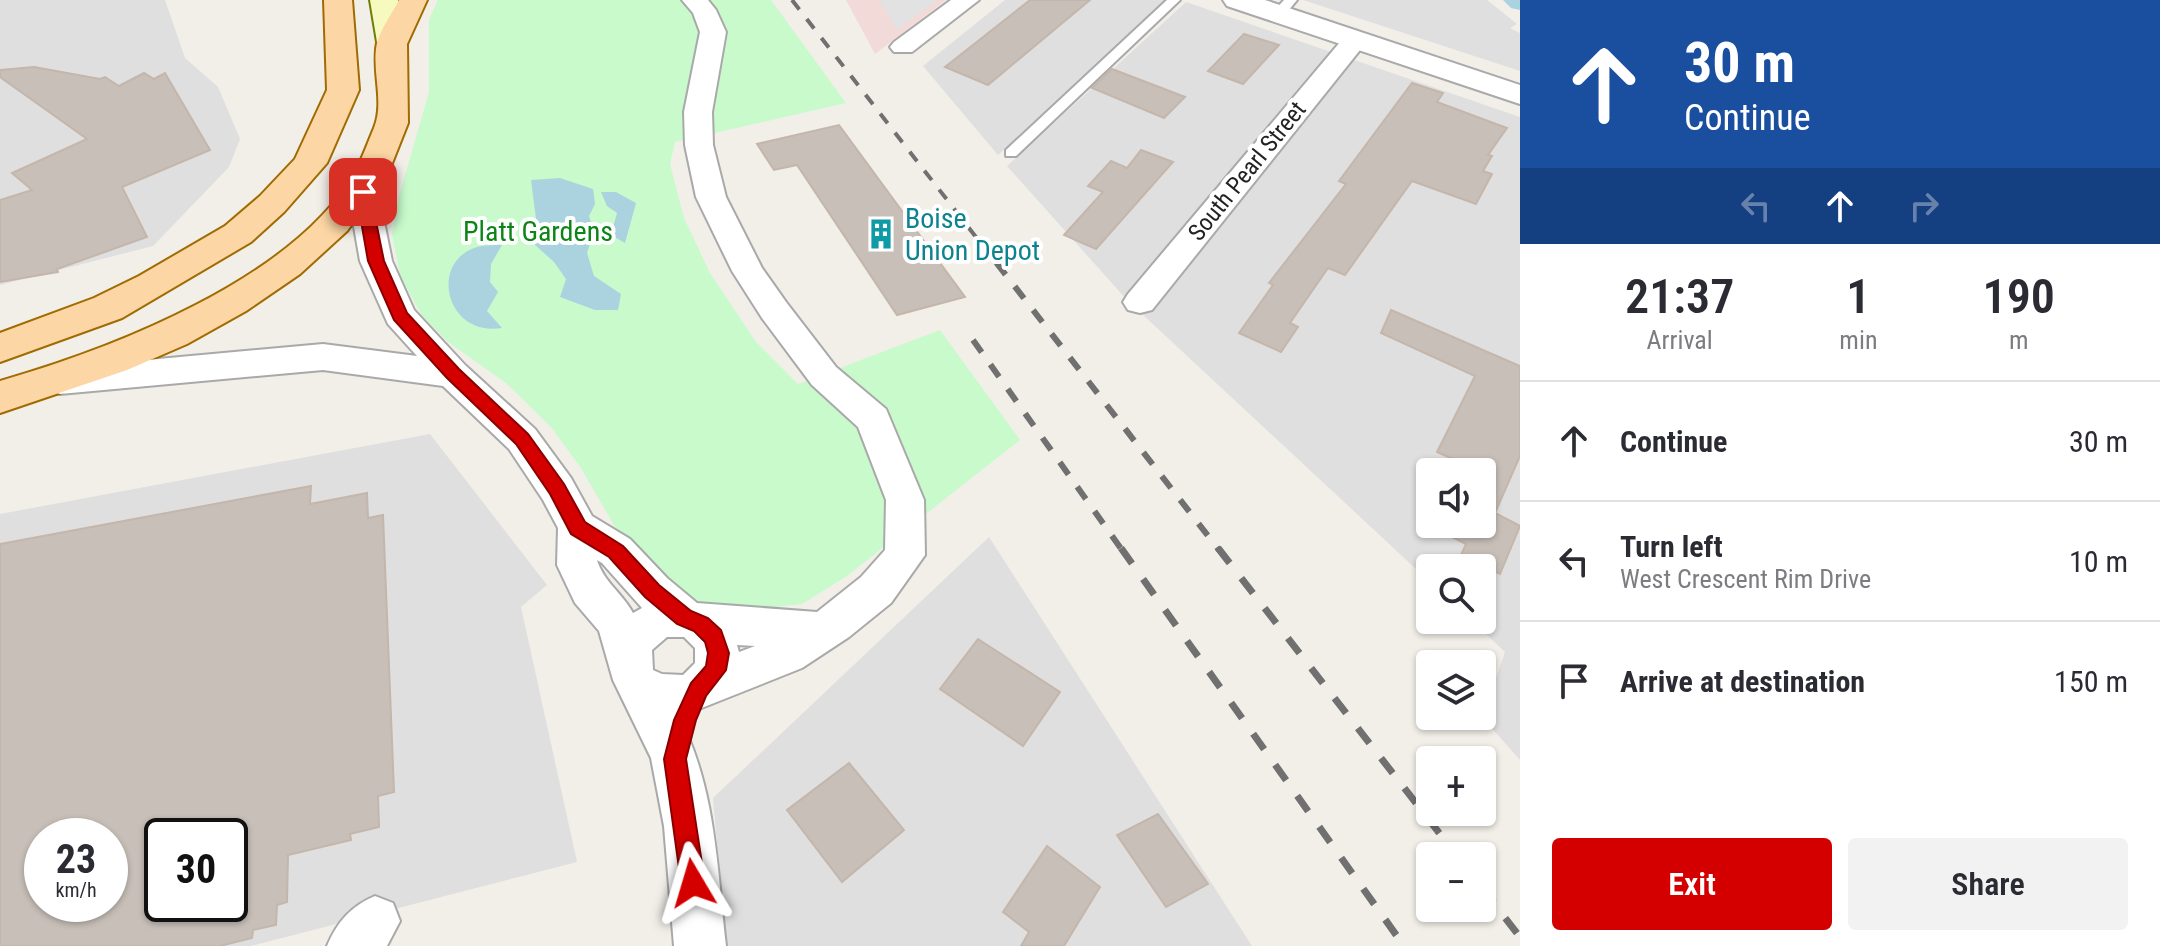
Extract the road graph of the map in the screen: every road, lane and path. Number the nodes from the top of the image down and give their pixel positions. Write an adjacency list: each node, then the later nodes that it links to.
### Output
1 (338, 0): 16 (main road)
2 (384, 0): 10 (main road)
3 (413, 0): 10 (main road)
4 (694, 0): 22 (street)
5 (967, 0): 11 (street)
6 (1174, 0): 13 (lane)
7 (1237, 0): 8 (street)
8 (1284, 7): 9 (street)
9 (1355, 40): 12 (street); 15 (street, South Pearl Street)
10 (392, 42): 14 (main road)
11 (903, 47)
12 (1520, 95)
13 (1011, 153)
14 (363, 192): 17 (street); 18 (main road)
15 (1140, 302)
16 (0, 348)
17 (453, 374): 18 (street); 20 (street)
18 (60, 381): 19 (main road)
19 (0, 397)
20 (578, 528): 21 (street); 23 (street)
21 (692, 621): 22 (street); 23 (street); 24 (street)
22 (820, 631): 24 (street)
23 (634, 669): 24 (street); 25 (street)
24 (702, 687): 25 (street)
25 (675, 759): 26 (street)
26 (700, 946)

